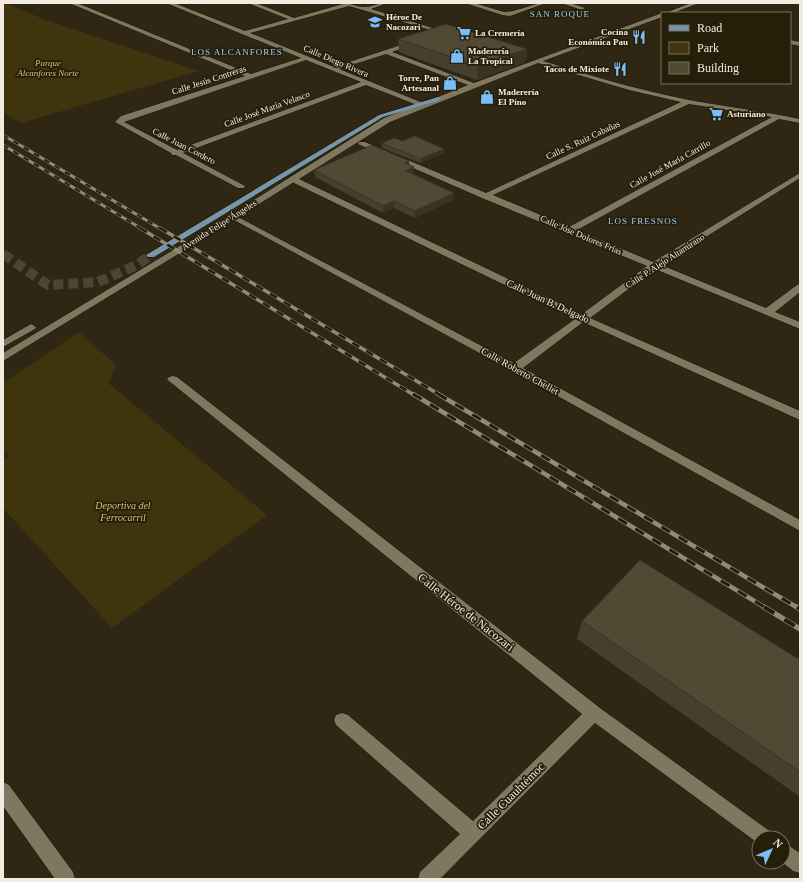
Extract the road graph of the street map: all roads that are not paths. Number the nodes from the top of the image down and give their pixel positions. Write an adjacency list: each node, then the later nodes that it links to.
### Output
1 (72, 3): 27 (street)
2 (169, 3): 17 (street, Calle Diego Rivera)
3 (251, 3): 16 (street)
4 (384, 3): 13 (street)
5 (468, 3): 6 (street)
6 (543, 3)
7 (564, 3): 12 (street)
8 (681, 3): 11 (street)
9 (696, 3): 11 (street)
10 (347, 4): 13 (street); 16 (street)
11 (690, 5): 14 (street)
12 (582, 8)
13 (365, 9): 18 (street)
14 (671, 12)
15 (661, 15): 25 (street, Avenida Felipe Ángeles)
16 (293, 20): 17 (street)
17 (245, 33): 23 (street, Calle Diego Rivera)
18 (445, 33): 19 (street); 20 (street)
19 (456, 36)
20 (430, 38)
21 (423, 40): 22 (street)
22 (386, 52): 26 (street); 29 (street)
23 (307, 58): 26 (street, Calle Diego Rivera); 27 (street, Calle Jesús Contreras)
24 (525, 58): 25 (street)
25 (538, 62): 29 (street, Avenida Felipe Ángeles); 31 (street)
26 (334, 70): 28 (street, Calle Diego Rivera)
27 (250, 76): 34 (street, Calle Jesús Contreras)
28 (365, 83): 32 (street, Calle Diego Rivera); 37 (street, Calle José María Velasco)
29 (474, 85): 30 (street, Avenida Felipe Ángeles)
30 (438, 99): 32 (main road, Avenida Felipe Ángeles); 52 (street, Avenida Felipe Ángeles)
31 (688, 102): 33 (street); 41 (street, Calle S. Ruiz Cabañas)
32 (420, 104): 44 (main road, Avenida Felipe Ángeles)
33 (779, 116): 35 (street); 43 (street, Calle José María Carrillo)
34 (119, 122): 37 (street, Calle Juan Cordero)
35 (800, 122)
36 (362, 144): 41 (street, Calle Jóse Dolores Frías)
37 (175, 153): 40 (street, Calle Juan Cordero)
38 (800, 176): 45 (street, Calle P. Alejo Altamirano)
39 (297, 182): 48 (street, Calle Juan B. Delgado)
40 (241, 186)
41 (486, 196): 43 (street, Calle Jóse Dolores Frías)
42 (238, 220): 53 (street, Calle Roberto Chellet)
43 (570, 230): 45 (street, Calle Jóse Dolores Frías)
44 (151, 255)
45 (653, 266): 47 (street, Calle Jóse Dolores Frías); 48 (street, Calle P. Alejo Altamirano)
46 (800, 286): 47 (street)
47 (768, 312): 49 (street, Calle Jóse Dolores Frías)
48 (582, 318): 53 (street, Calle P. Alejo Altamirano); 55 (street, Calle Juan B. Delgado)
49 (800, 326)
50 (31, 328): 51 (street)
51 (3, 344)
52 (3, 358)
53 (515, 368): 56 (street, Calle Roberto Chellet)
54 (173, 379): 57 (street, Calle Héroe de Nacozari)
55 (800, 416)
56 (800, 526)
57 (594, 713): 60 (street, Calle Héroe de Nacozari); 61 (street, Calle Cuauhtémoc)
58 (342, 720): 61 (street)
59 (3, 791): 64 (street)
60 (754, 830)
61 (473, 833): 65 (street, Calle Cuauhtémoc)
62 (791, 857): 63 (street)
63 (800, 864)
64 (66, 879)
65 (427, 879)

